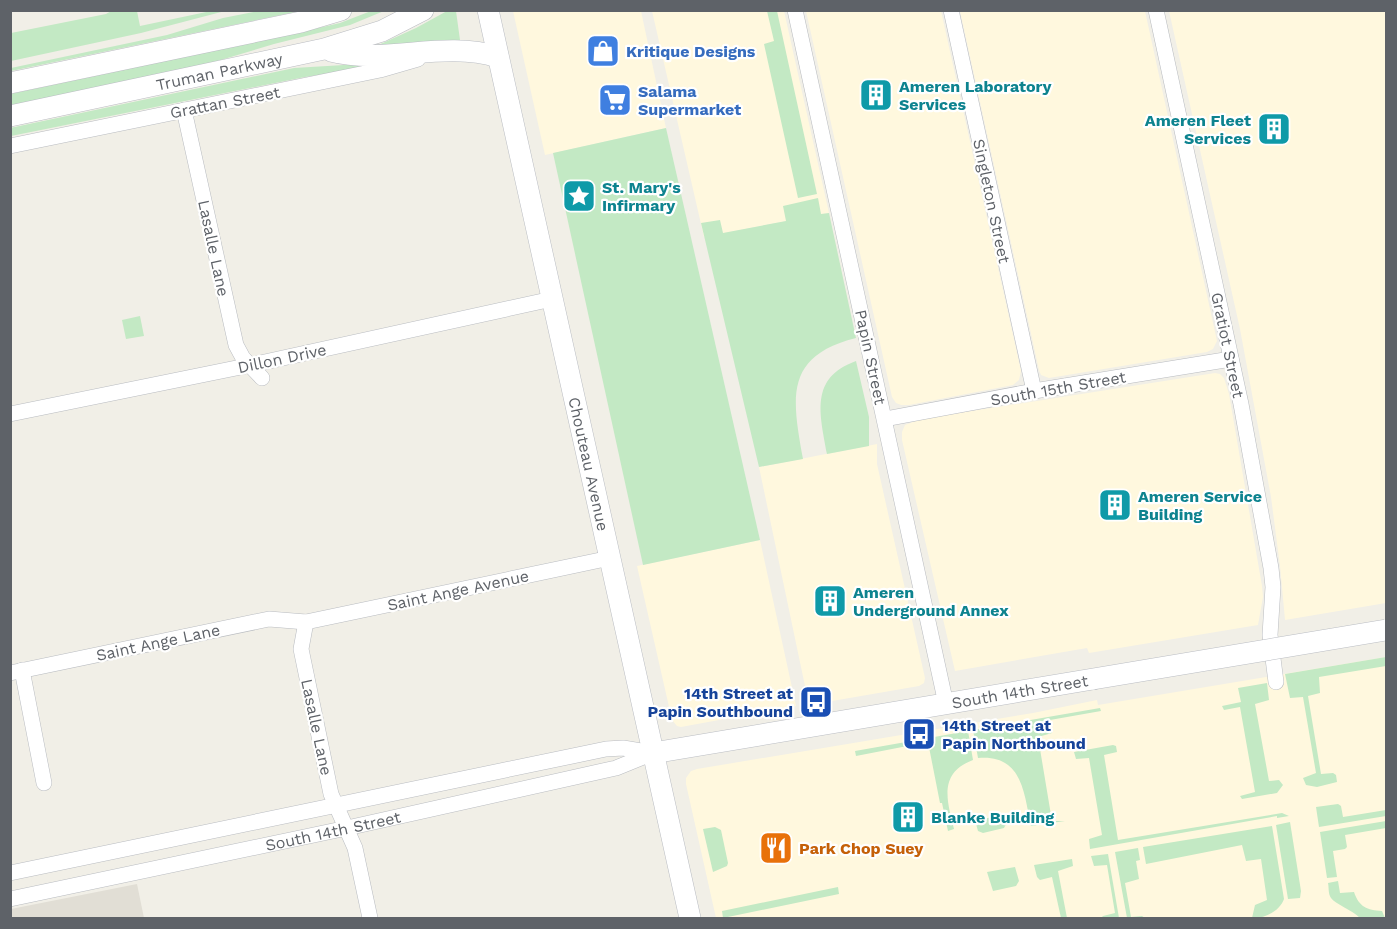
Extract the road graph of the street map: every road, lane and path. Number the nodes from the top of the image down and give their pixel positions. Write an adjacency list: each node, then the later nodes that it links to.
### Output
1 (341, 10): 10 (main road, Truman Parkway)
2 (423, 10): 7 (main road, Truman Parkway)
3 (488, 10): 9 (main road, Chouteau Avenue)
4 (795, 10): 20 (street, Papin Street)
5 (951, 10): 18 (street, Singleton Street)
6 (1156, 10): 15 (street, Gratiot Street)
7 (324, 49): 8 (main road); 12 (main road, Truman Parkway)
8 (437, 52): 9 (main road); 11 (street, Grattan Street)
9 (498, 57): 14 (main road, Chouteau Avenue)
10 (10, 83)
11 (184, 110): 13 (street, Grattan Street); 16 (street, Lasalle Lane)
12 (10, 116)
13 (10, 146)
14 (552, 299): 16 (street, Dillon Drive); 21 (main road, Chouteau Avenue)
15 (1231, 359): 18 (street, South 15th Street); 25 (street, Gratiot Street)
16 (251, 365): 17 (street, Lasalle Lane); 19 (street, Dillon Drive)
17 (262, 378)
18 (1034, 391): 20 (street, South 15th Street)
19 (10, 414)
20 (885, 419): 26 (street, Papin Street)
21 (610, 558): 22 (street, Saint Ange Avenue); 27 (main road, Chouteau Avenue)
22 (306, 622): 24 (street, Saint Ange Lane); 29 (street, Lasalle Lane)
23 (1386, 630): 26 (main road, South 14th Street, bridge)
24 (16, 671): 28 (street)
25 (1276, 682)
26 (946, 704): 27 (main road, South 14th Street)
27 (653, 753): 29 (street, South 14th Street); 30 (street, South 14th Street); 34 (main road, Chouteau Avenue)
28 (44, 783)
29 (337, 806): 30 (street, Lasalle Lane); 31 (street, South 14th Street)
30 (347, 828): 32 (street, South 14th Street); 33 (street, Lasalle Lane)
31 (10, 873)
32 (10, 899)
33 (370, 918)
34 (690, 918)

